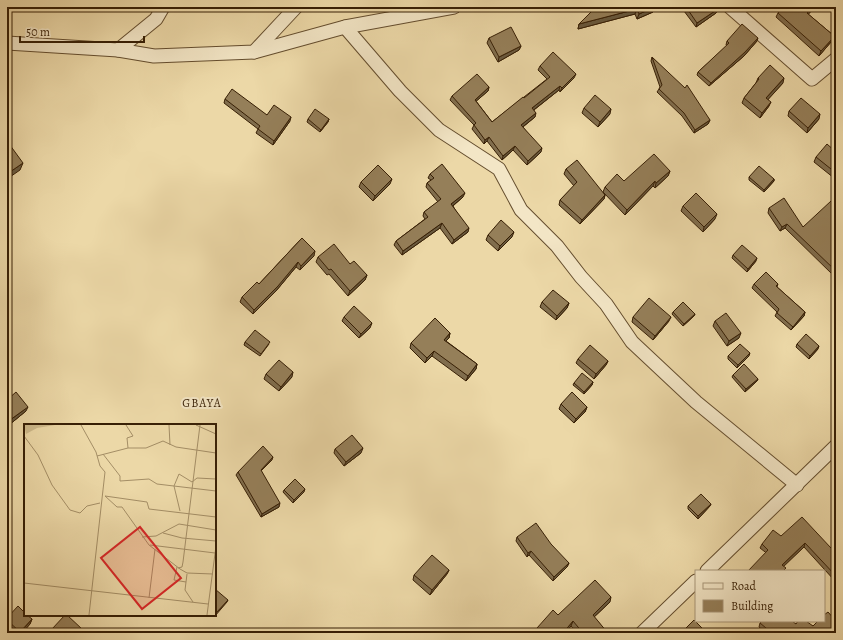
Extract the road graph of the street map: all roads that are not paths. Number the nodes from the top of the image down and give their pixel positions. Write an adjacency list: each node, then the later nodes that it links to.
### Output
1 (163, 7): 7 (street)
2 (296, 7): 8 (street)
3 (454, 7): 5 (street)
4 (730, 7): 9 (street)
5 (345, 26): 8 (street); 11 (street)
6 (7, 43): 7 (street)
7 (118, 50): 8 (street)
8 (254, 52)
9 (836, 59)
10 (836, 446): 11 (street)
11 (796, 485): 12 (street)
12 (708, 570)
13 (695, 582): 14 (street)
14 (642, 633)

